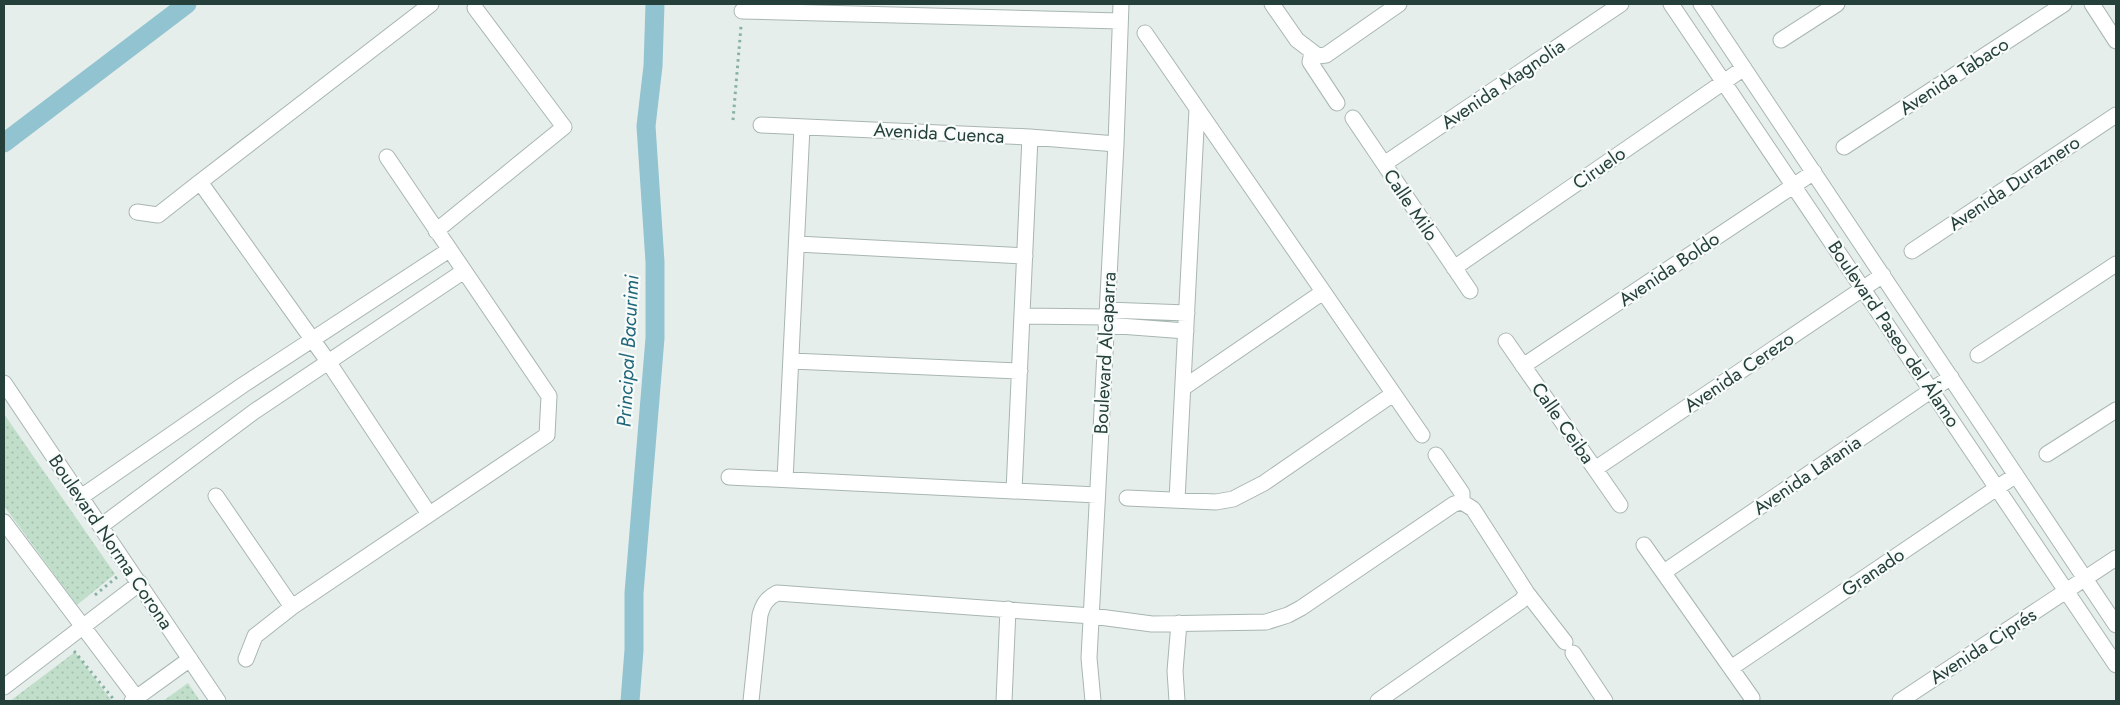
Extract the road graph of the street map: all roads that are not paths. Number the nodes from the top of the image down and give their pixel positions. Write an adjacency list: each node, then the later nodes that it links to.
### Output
1 (430, 4): 35 (street)
2 (1121, 4): 16 (street, Boulevard Alcaparra)
3 (1272, 4): 20 (street)
4 (1399, 4): 20 (street)
5 (1621, 4): 33 (street, Avenida Magnolia)
6 (1671, 4): 22 (street, Boulevard Paseo del Álamo)
7 (1702, 4): 21 (street, Boulevard Paseo del Álamo)
8 (1837, 4): 18 (street)
9 (2064, 4): 31 (street, Avenida Tabaco)
10 (2092, 4): 19 (street)
11 (475, 8): 38 (street)
12 (810, 8): 13 (street); 14 (street)
13 (926, 10): 15 (street)
14 (742, 11)
15 (1032, 11): 16 (street)
16 (1120, 21): 30 (street, Boulevard Alcaparra)
17 (1146, 33): 24 (street)
18 (1781, 40)
19 (2116, 41)
20 (1312, 53): 23 (street)
21 (1744, 68): 22 (street, Ciruelo); 34 (street, Boulevard Paseo del Álamo)
22 (1724, 82): 36 (street, Boulevard Paseo del Álamo); 44 (street, Ciruelo)
23 (1337, 103)
24 (1198, 109): 49 (street); 50 (street)
25 (2116, 115): 41 (street, Avenida Duraznero)
26 (1352, 118): 33 (street, Calle Milo)
27 (761, 125): 28 (street, Avenida Cuenca)
28 (802, 127): 29 (street, Avenida Cuenca); 39 (street)
29 (1030, 137): 30 (street, Avenida Cuenca); 42 (street)
30 (1116, 144): 52 (street, Boulevard Alcaparra)
31 (1844, 147)
32 (387, 157): 38 (street)
33 (1384, 164): 44 (street, Calle Milo)
34 (1814, 172): 36 (street, Avenida Boldo); 46 (street, Boulevard Paseo del Álamo)
35 (200, 182): 37 (street); 55 (street)
36 (1794, 186): 47 (street, Boulevard Paseo del Álamo); 59 (street, Avenida Boldo)
37 (137, 212)
38 (436, 230): 40 (street)
39 (797, 244): 42 (street); 58 (street)
40 (449, 250): 45 (street); 55 (street)
41 (1912, 251)
42 (1025, 256): 51 (street)
43 (2116, 264): 56 (street)
44 (1454, 268): 48 (street, Calle Milo)
45 (464, 270): 57 (street); 83 (street)
46 (1883, 275): 47 (street, Avenida Cerezo); 61 (street, Boulevard Paseo del Álamo)
47 (1863, 288): 64 (street, Boulevard Paseo del Álamo); 70 (street, Avenida Cerezo)
48 (1470, 291)
49 (1323, 292): 63 (street); 65 (street)
50 (1187, 314): 52 (street); 53 (street)
51 (1022, 316): 52 (street); 60 (street)
52 (1106, 318): 53 (street); 76 (street, Boulevard Alcaparra)
53 (1186, 331): 63 (street)
54 (1506, 341): 59 (street, Calle Ceiba)
55 (313, 342): 57 (street); 78 (street)
56 (1978, 355)
57 (326, 360): 83 (street); 85 (street)
58 (792, 361): 60 (street); 73 (street)
59 (1523, 366): 70 (street, Calle Ceiba)
60 (1020, 371): 75 (street)
61 (1951, 377): 64 (street, Avenida Latania); 71 (street, Boulevard Paseo del Álamo)
62 (4, 383): 78 (street, Boulevard Norma Corona)
63 (1183, 388): 80 (street)
64 (1931, 390): 74 (street, Boulevard Paseo del Álamo); 88 (street, Avenida Latania)
65 (1393, 394): 67 (street); 80 (street)
66 (2116, 410): 68 (street)
67 (1422, 435)
68 (2047, 454)
69 (1436, 455): 81 (street)
70 (1595, 469): 82 (street, Calle Ceiba)
71 (2016, 475): 74 (street, Granado); 89 (street, Boulevard Paseo del Álamo)
72 (729, 477): 73 (street)
73 (785, 480): 75 (street)
74 (1997, 488): 91 (street, Boulevard Paseo del Álamo); 102 (street, Granado)
75 (1014, 491): 76 (street)
76 (1097, 495): 95 (street, Boulevard Alcaparra)
77 (216, 496): 93 (street)
78 (81, 497): 85 (street, Boulevard Norma Corona)
79 (1127, 498): 80 (street)
80 (1178, 500)
81 (1462, 502): 92 (street); 96 (street)
82 (1620, 505)
83 (429, 514): 93 (street)
84 (4, 522): 98 (street)
85 (100, 526): 90 (street, Boulevard Norma Corona)
86 (1644, 545): 88 (street)
87 (2116, 558): 89 (street, Avenida Ciprés)
88 (1664, 572): 102 (street)
89 (2085, 579): 91 (street, Avenida Ciprés); 97 (street, Boulevard Paseo del Álamo)
90 (140, 583): 98 (street); 100 (street, Boulevard Norma Corona)
91 (2067, 591): 101 (street, Boulevard Paseo del Álamo); 113 (street, Avenida Ciprés)
92 (1527, 593): 111 (street); 112 (street)
93 (292, 607): 99 (street)
94 (1008, 609): 95 (street); 107 (street); 108 (street)
95 (1092, 616): 96 (street); 109 (street, Boulevard Alcaparra)
96 (1179, 623): 110 (street)
97 (2116, 625)
98 (82, 626): 103 (street); 105 (street)
99 (246, 658)
100 (190, 659): 105 (street); 106 (street, Boulevard Norma Corona)
101 (2116, 665)
102 (1731, 668): 104 (street)
103 (4, 687)
104 (1752, 698)
105 (136, 700)
106 (218, 701)
107 (751, 701)
108 (1004, 701)
109 (1094, 701)
110 (1177, 701)
111 (1378, 701)
112 (1602, 701)
113 (1900, 701)

